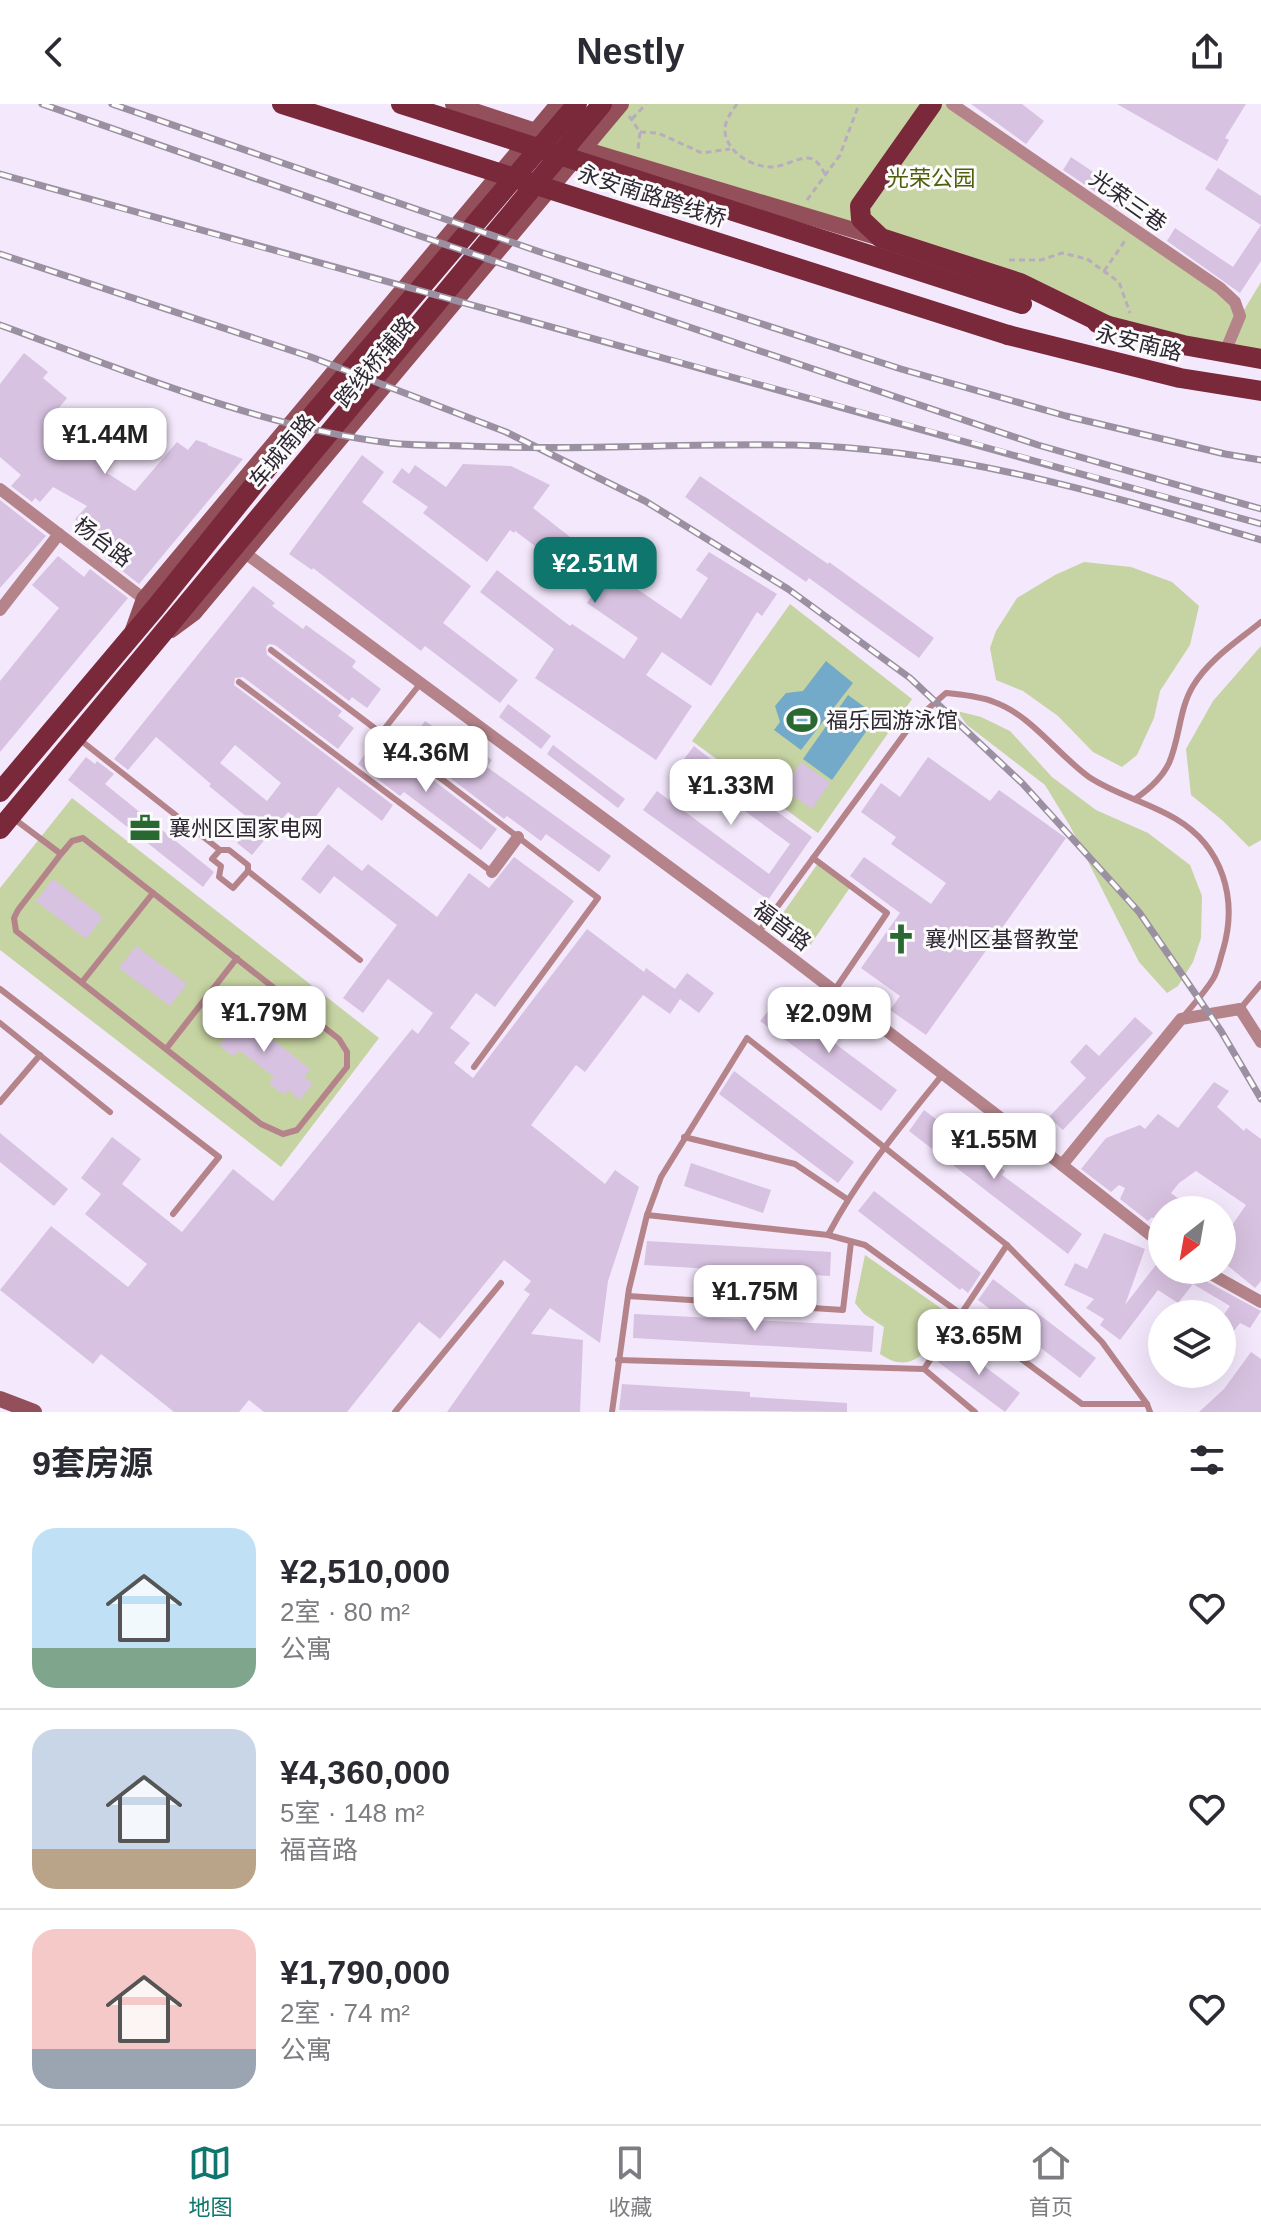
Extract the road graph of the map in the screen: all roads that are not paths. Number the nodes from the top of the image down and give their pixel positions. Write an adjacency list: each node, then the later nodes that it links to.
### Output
1 (282, 104): 14 (main road, 永安南路跨线桥, bridge)
2 (401, 104): 12 (main road, 永安南路跨线桥, bridge)
3 (453, 104): 9 (street)
4 (558, 104): 9 (street, 跨线桥辅路)
5 (577, 104): 24 (main road, 车城南路)
6 (932, 104): 11 (main road)
7 (952, 104): 15 (street, 光荣三巷)
8 (613, 106): 10 (street, 跨线桥辅路); 25 (main road, 车城南路)
9 (536, 131): 21 (street, 跨线桥辅路)
10 (583, 149): 11 (street); 20 (street, 跨线桥辅路)
11 (881, 238): 13 (main road)
12 (1022, 304): 13 (main road, 永安南路)
13 (1108, 326): 15 (main road, 永安南路)
14 (1008, 335): 17 (main road, 永安南路)
15 (1225, 352): 16 (main road, 永安南路)
16 (1261, 359)
17 (1261, 391)
18 (0, 489): 19 (street, 杨台路)
19 (59, 534): 21 (street, 杨台路); 22 (street)
20 (245, 553): 25 (street, 跨线桥辅路); 28 (street, 福音路)
21 (144, 599): 24 (street, 跨线桥辅路)
22 (0, 610)
23 (1261, 622): 32 (lane)
24 (130, 637): 31 (main road, 车城南路)
25 (156, 641): 30 (main road, 车城南路)
26 (271, 650): 29 (lane)
27 (239, 682): 39 (lane)
28 (420, 684): 29 (lane); 41 (street, 福音路)
29 (381, 733): 34 (lane)
30 (77, 736): 33 (main road, 车城南路); 35 (lane)
31 (0, 792)
32 (1135, 799): 37 (lane); 49 (lane)
33 (5, 822): 36 (lane)
34 (518, 837): 39 (street); 54 (lane)
35 (220, 850): 38 (lane); 38 (lane)
36 (61, 854): 40 (lane); 44 (lane)
37 (813, 858): 41 (lane); 47 (lane)
38 (248, 871): 43 (lane)
39 (492, 872)
40 (153, 893): 42 (lane); 44 (lane)
41 (758, 933): 47 (street, 福音路)
42 (237, 958): 52 (lane); 52 (lane)
43 (360, 960)
44 (82, 982): 52 (lane)
45 (1261, 984): 48 (lane)
46 (0, 989): 62 (lane)
47 (834, 991): 55 (street, 福音路)
48 (1240, 1009): 49 (street); 51 (street)
49 (1181, 1019): 60 (street)
50 (0, 1023): 53 (lane)
51 (1261, 1042)
52 (166, 1049)
53 (40, 1055): 56 (lane); 57 (lane)
54 (474, 1067)
55 (943, 1074): 59 (lane); 60 (street, 福音路)
56 (0, 1102)
57 (110, 1112)
58 (684, 1137): 59 (lane); 61 (lane); 63 (lane)
59 (885, 1145): 61 (lane); 67 (lane)
60 (1062, 1165): 64 (street, 福音路)
61 (847, 1199): 65 (lane)
62 (173, 1214)
63 (647, 1215): 65 (lane); 70 (lane)
64 (1148, 1233)
65 (828, 1235): 66 (lane)
66 (851, 1242): 70 (lane); 72 (lane)
67 (1007, 1245): 72 (lane); 76 (lane)
68 (501, 1283): 78 (lane)
69 (1229, 1284): 71 (street)
70 (628, 1296): 73 (lane)
71 (1261, 1302)
72 (961, 1314): 74 (lane); 76 (lane)
73 (618, 1360): 74 (lane); 79 (lane)
74 (924, 1369): 80 (lane)
75 (0, 1399): 77 (street)
76 (1148, 1408)
77 (34, 1412)
78 (395, 1412)
79 (612, 1412)
80 (975, 1412)

